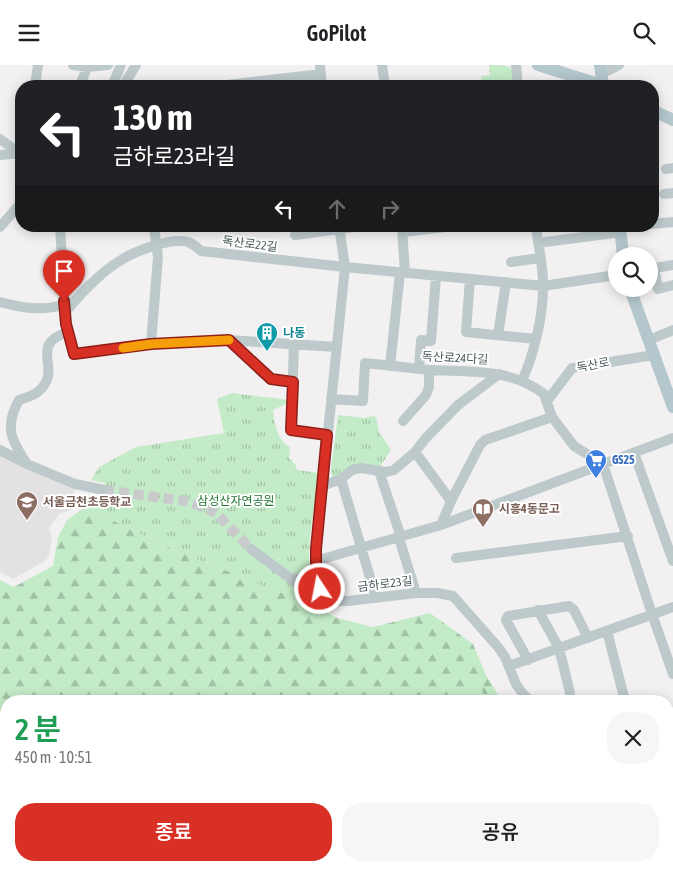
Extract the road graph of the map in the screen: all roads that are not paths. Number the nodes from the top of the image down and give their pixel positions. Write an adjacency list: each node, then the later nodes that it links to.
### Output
1 (38, 65): 13 (street)
2 (73, 65): 10 (street)
3 (108, 65): 10 (street)
4 (121, 65): 15 (street)
5 (136, 65): 16 (street)
6 (382, 65): 18 (street)
7 (516, 65): 19 (street)
8 (538, 65): 12 (main road)
9 (619, 65): 12 (street)
10 (87, 67): 14 (street)
11 (320, 70): 17 (street)
12 (602, 79)
13 (36, 80)
14 (82, 80)
15 (115, 80)
16 (127, 80)
17 (256, 80)
18 (384, 80)
19 (517, 80)
20 (659, 113): 21 (main road)
21 (673, 120)
22 (0, 139): 23 (street)
23 (15, 150)
24 (15, 154): 25 (street)
25 (0, 155)
26 (15, 210): 29 (street)
27 (673, 222): 28 (street)
28 (659, 223)
29 (0, 227)
30 (60, 232): 57 (street)
31 (155, 232): 40 (street)
32 (314, 232): 38 (street)
33 (341, 232): 45 (street)
34 (402, 232): 47 (street)
35 (537, 232): 39 (street)
36 (600, 232): 39 (street)
37 (622, 232): 41 (main road)
38 (294, 235)
39 (538, 243): 42 (street)
40 (157, 246): 45 (street, 독산로22길); 57 (street, 독산로22길); 64 (street)
41 (623, 247)
42 (540, 258): 43 (street); 53 (street)
43 (511, 262)
44 (673, 265): 46 (street)
45 (345, 267): 47 (street, 독산로22길); 66 (street)
46 (658, 268)
47 (402, 273): 48 (street, 독산로22길); 68 (street)
48 (436, 276): 50 (street, 독산로22길); 69 (street)
49 (608, 276): 53 (street, 독산로22길)
50 (470, 279): 51 (street, 독산로22길); 60 (street)
51 (506, 282): 53 (street, 독산로22길); 60 (street)
52 (673, 285): 54 (street)
53 (544, 286): 61 (street)
54 (658, 289)
55 (633, 297): 63 (main road)
56 (0, 302): 57 (street)
57 (65, 309): 59 (street)
58 (673, 330): 63 (street)
59 (68, 332): 64 (street); 83 (street)
60 (498, 335): 61 (street)
61 (536, 339): 71 (street)
62 (229, 340): 64 (street); 65 (street); 72 (street)
63 (649, 340): 67 (main road)
64 (151, 344)
65 (294, 344): 66 (street); 72 (street)
66 (336, 347): 73 (street)
67 (654, 355): 74 (street, 독산로); 75 (main road)
68 (390, 365): 69 (street, 독산로24다길); 73 (street, 독산로24다길)
69 (424, 369): 70 (street, 독산로24다길); 77 (street)
70 (499, 374): 71 (street, 독산로24다길); 81 (street)
71 (522, 381): 74 (street, 독산로24다길)
72 (293, 382): 78 (street)
73 (331, 399): 78 (street)
74 (546, 401): 76 (street, 독산로24다길)
75 (673, 407)
76 (552, 417): 84 (street, 독산로24다길); 89 (street)
77 (403, 421)
78 (327, 435): 87 (street)
79 (673, 438): 82 (street)
80 (0, 450): 83 (street)
81 (415, 452): 85 (street); 89 (street)
82 (634, 453): 84 (street); 96 (street)
83 (27, 464): 88 (street)
84 (603, 464): 90 (street); 91 (street)
85 (379, 471): 86 (street); 92 (street)
86 (341, 479): 87 (street); 94 (street)
87 (322, 485): 97 (street)
88 (104, 490)
89 (450, 501): 90 (street)
90 (441, 525): 92 (street)
91 (628, 536): 95 (street); 104 (street)
92 (400, 537): 94 (street); 99 (street)
93 (251, 549): 98 (street, 금하로23길)
94 (361, 549): 97 (street); 101 (street)
95 (456, 558)
96 (673, 561)
97 (316, 564): 98 (street); 100 (street)
98 (290, 578): 100 (street, 금하로23길)
99 (416, 593): 101 (street, 금하로23길); 109 (street, 금하로23길)
100 (322, 596): 101 (street, 금하로23길)
101 (376, 598)
102 (673, 607): 104 (street)
103 (538, 610): 106 (street); 107 (street); 108 (street)
104 (652, 614): 105 (street); 110 (street)
105 (607, 631): 106 (street); 113 (street)
106 (588, 638): 107 (street)
107 (559, 648): 108 (street); 111 (street)
108 (528, 660): 109 (street)
109 (509, 667): 112 (street, 금하로23길)
110 (673, 674)
111 (570, 693)
112 (526, 695)
113 (623, 695)

